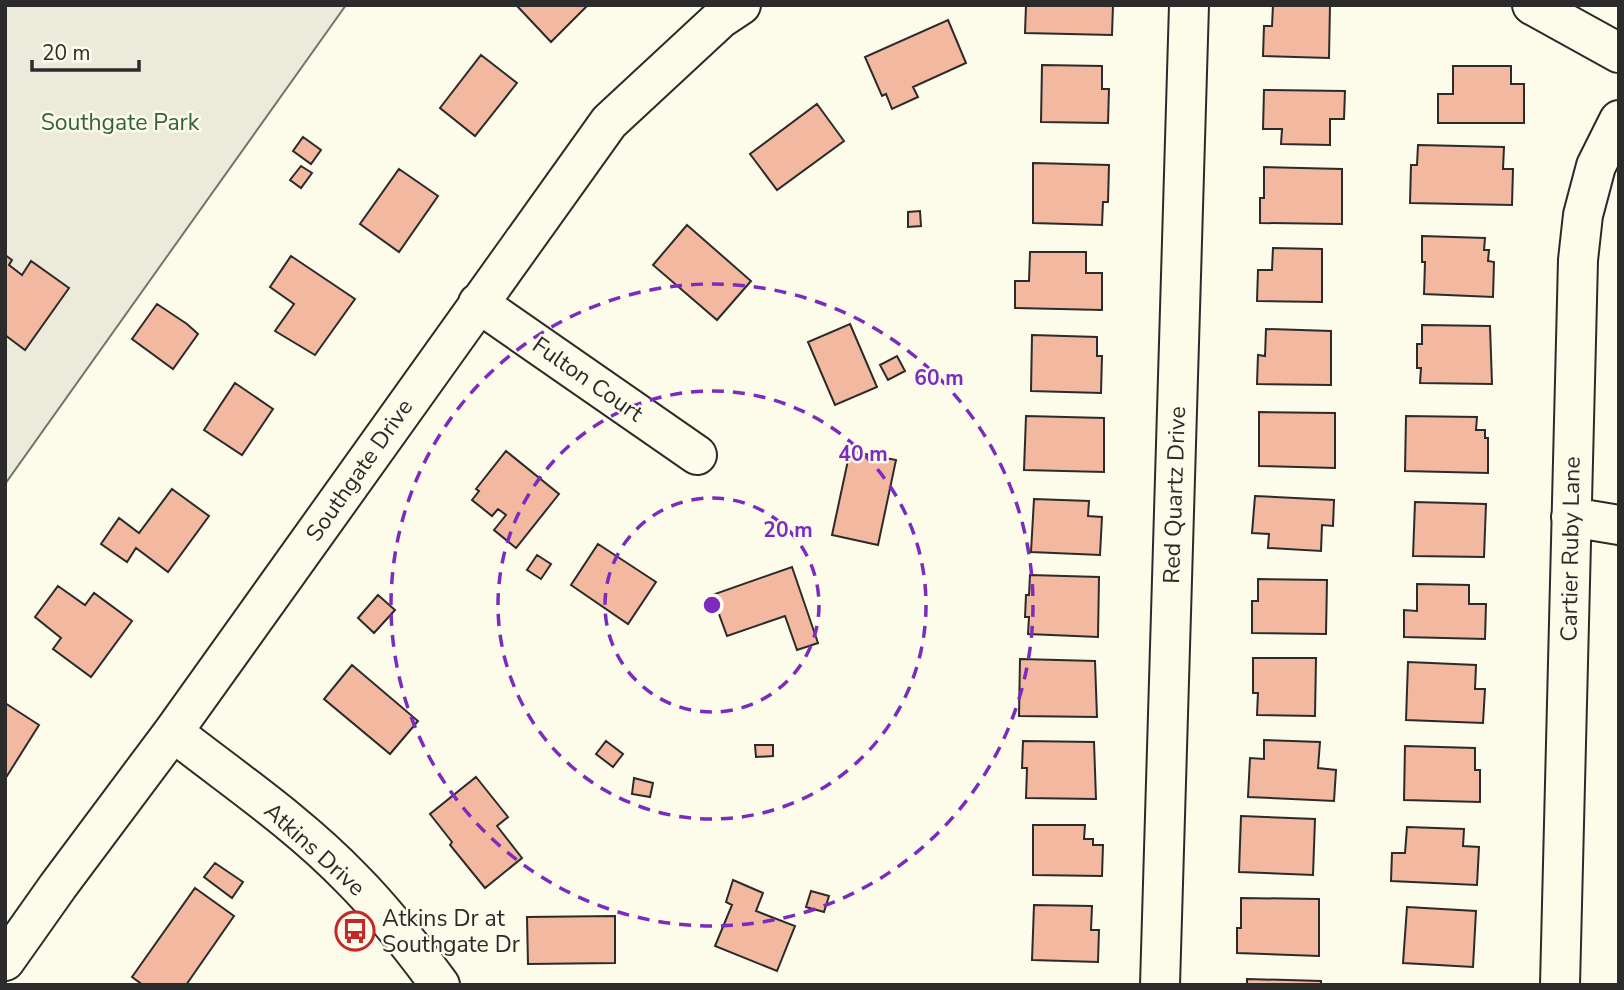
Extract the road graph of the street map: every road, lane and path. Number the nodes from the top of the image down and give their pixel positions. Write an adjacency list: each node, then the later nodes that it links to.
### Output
1 (741, 5): 6 (street, Southgate Drive)
2 (1189, 5): 13 (street, Red Quartz Drive)
3 (1532, 5): 4 (street)
4 (1619, 53)
5 (1619, 120): 8 (street, Cartier Ruby Lane)
6 (478, 303): 7 (street, Fulton Court); 10 (street, Southgate Drive)
7 (697, 455)
8 (1571, 517): 9 (street); 14 (street, Cartier Ruby Lane)
9 (1619, 525)
10 (173, 732): 11 (street, Southgate Drive); 12 (street, Atkins Drive)
11 (5, 961)
12 (440, 985)
13 (1160, 985)
14 (1560, 985)

